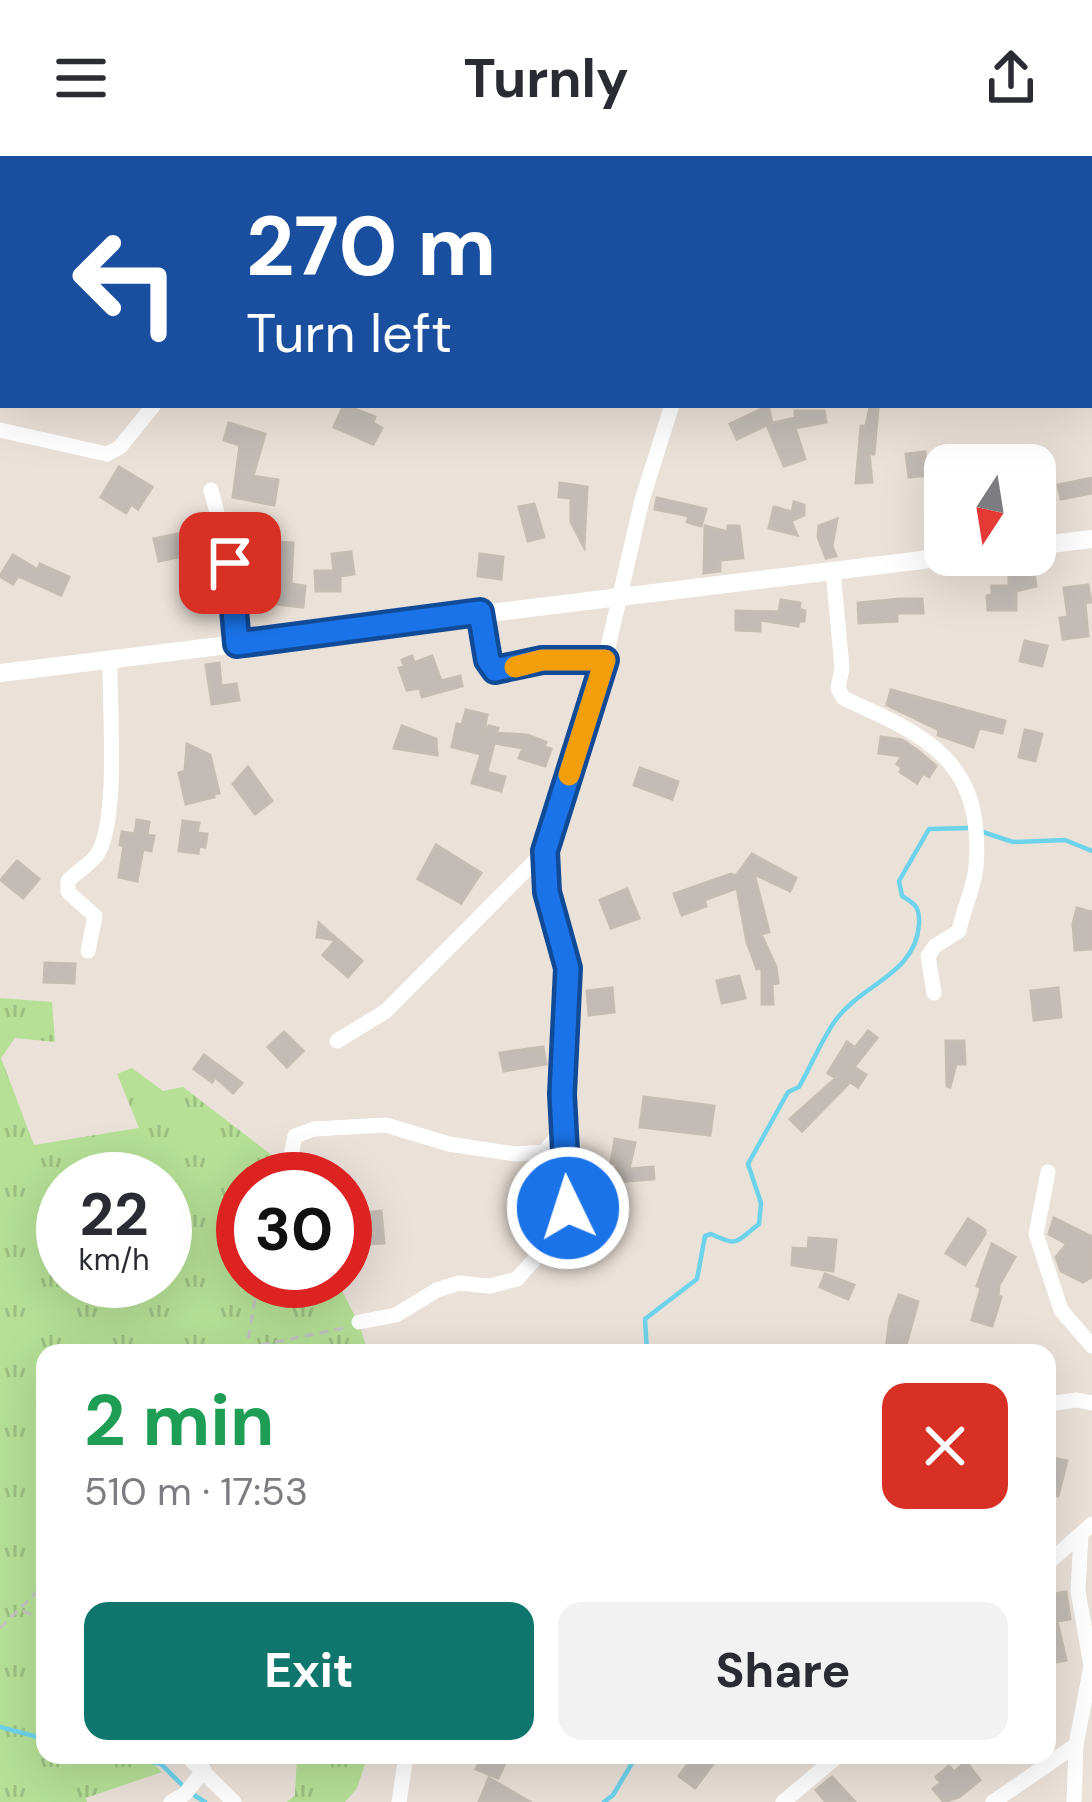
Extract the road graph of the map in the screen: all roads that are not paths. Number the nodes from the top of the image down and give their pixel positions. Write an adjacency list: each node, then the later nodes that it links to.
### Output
1 (152, 408): 3 (street)
2 (671, 408): 9 (street)
3 (0, 430)
4 (211, 490): 11 (street)
5 (1092, 539): 6 (street)
6 (1056, 543)
7 (924, 560): 8 (street)
8 (833, 571): 9 (street); 17 (street)
9 (617, 596): 10 (street); 12 (street)
10 (480, 612): 11 (street); 12 (street)
11 (237, 644): 13 (street)
12 (605, 660): 15 (street)
13 (110, 661): 14 (street); 16 (street)
14 (0, 673)
15 (545, 851): 18 (street); 19 (street)
16 (88, 951)
17 (934, 993)
18 (337, 1041)
19 (562, 1131): 20 (street); 22 (street)
20 (292, 1152)
21 (1048, 1172): 23 (street)
22 (358, 1322)
23 (1092, 1346)
24 (1056, 1403): 25 (street)
25 (1092, 1403)
26 (1087, 1529): 27 (street); 28 (street)
27 (1056, 1556)
28 (1076, 1745): 29 (street); 40 (street)
29 (1056, 1759)
30 (197, 1764): 34 (street)
31 (405, 1764): 37 (street)
32 (828, 1764): 38 (street)
33 (1048, 1764): 39 (street)
34 (204, 1770): 35 (street); 36 (street)
35 (171, 1802)
36 (234, 1802)
37 (399, 1802)
38 (783, 1802)
39 (993, 1802)
40 (1074, 1802)

